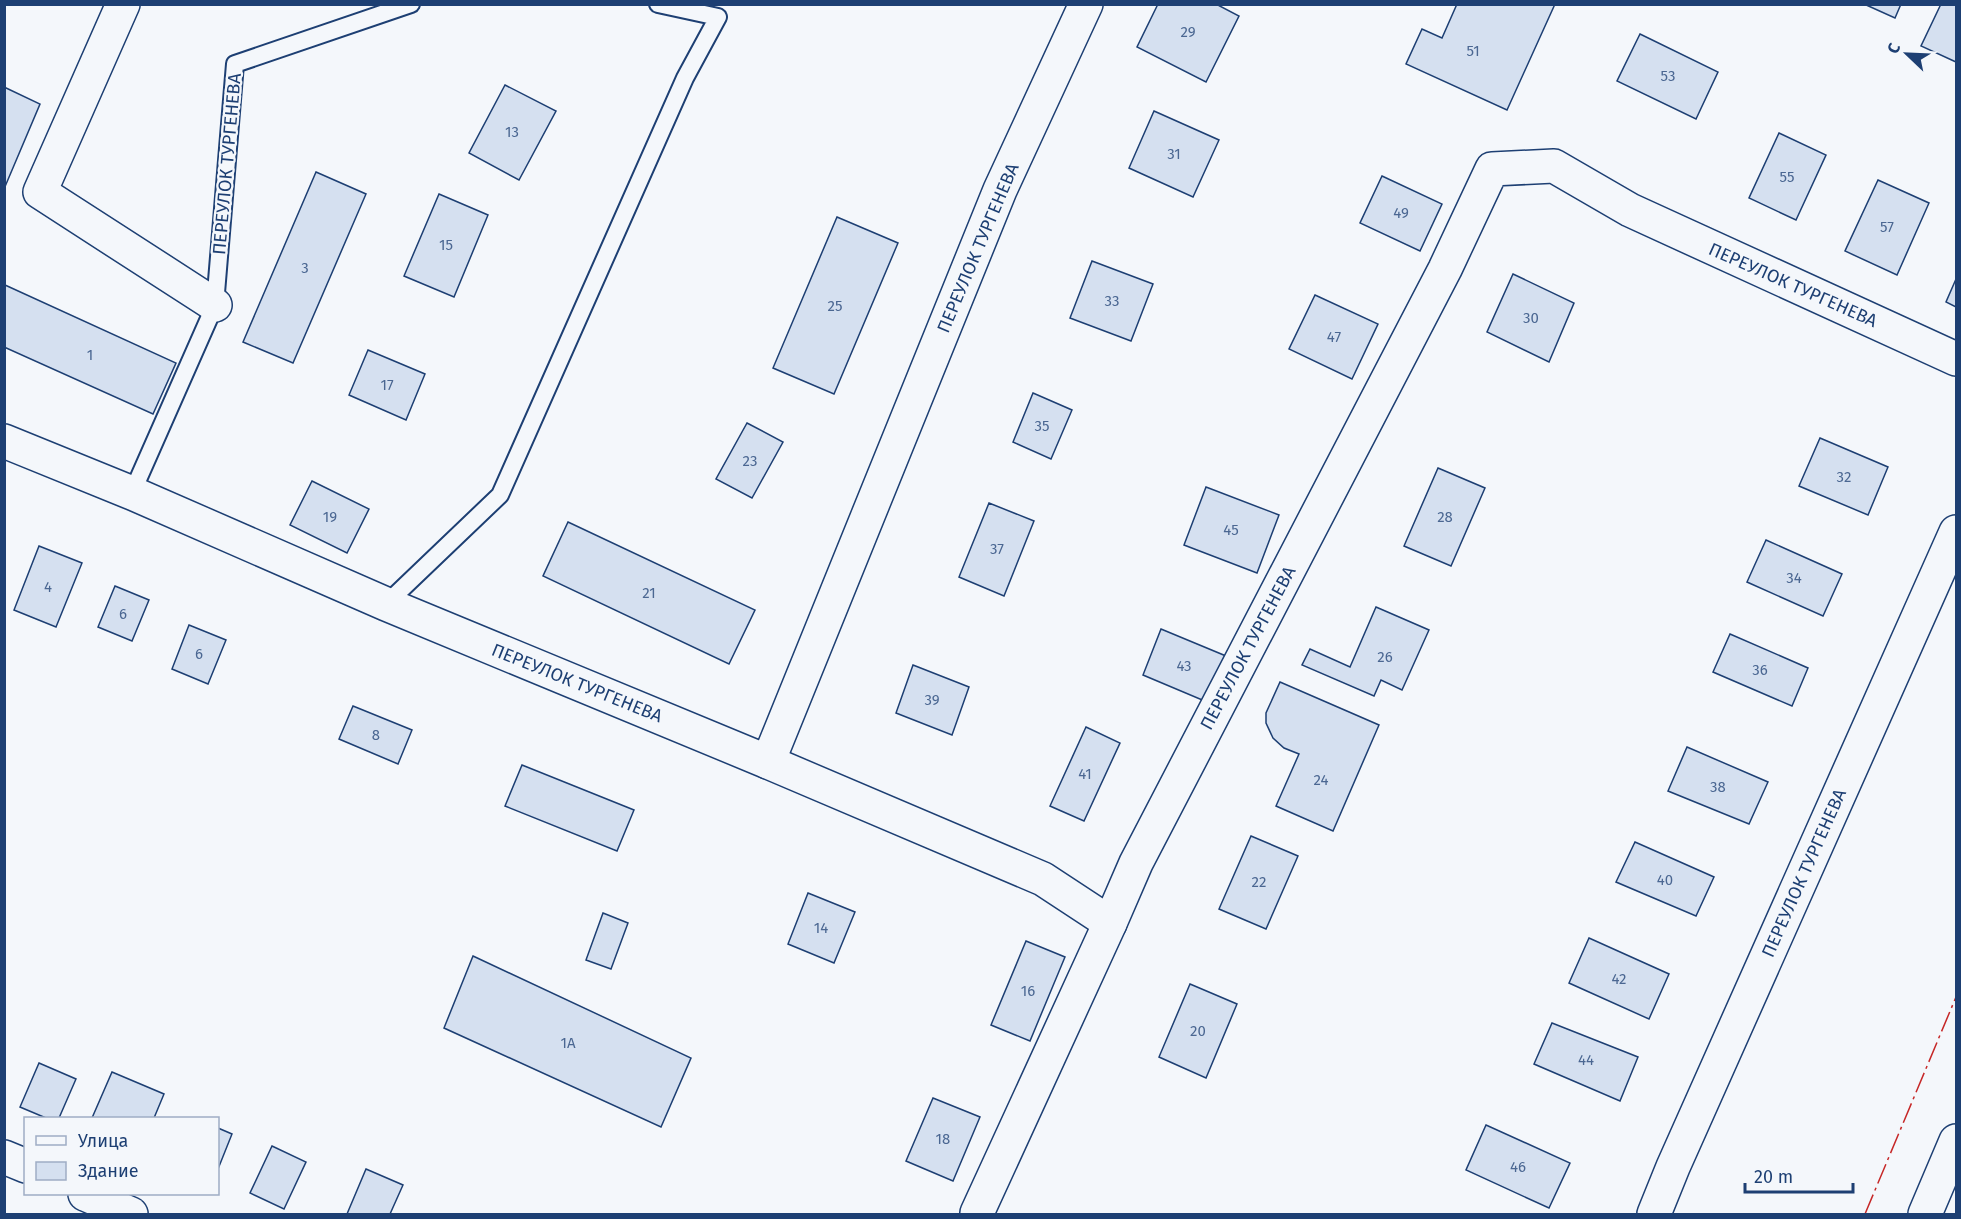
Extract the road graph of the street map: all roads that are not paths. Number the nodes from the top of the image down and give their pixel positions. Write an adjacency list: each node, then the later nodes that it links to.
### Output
1 (123, 4): 5 (street)
2 (411, 4): 5 (lane, ПЕРЕУЛОК ТУРГЕНЕВА)
3 (658, 4): 10 (lane)
4 (1086, 4): 11 (street, ПЕРЕУЛОК ТУРГЕНЕВА)
5 (215, 305): 8 (lane, ПЕРЕУЛОК ТУРГЕНЕВА)
6 (1956, 359): 12 (street, ПЕРЕУЛОК ТУРГЕНЕВА)
7 (4, 441): 8 (street, ПЕРЕУЛОК ТУРГЕНЕВА)
8 (132, 493): 10 (street, ПЕРЕУЛОК ТУРГЕНЕВА)
9 (1956, 532): 19 (street, ПЕРЕУЛОК ТУРГЕНЕВА)
10 (386, 604): 11 (street, ПЕРЕУЛОК ТУРГЕНЕВА)
11 (768, 762): 12 (street, ПЕРЕУЛОК ТУРГЕНЕВА)
12 (1110, 923): 17 (street)
13 (1956, 1141): 20 (street)
14 (4, 1157): 15 (street)
15 (24, 1165)
16 (87, 1195): 18 (street)
17 (977, 1213)
18 (131, 1215)
19 (1654, 1215)
20 (1925, 1215)

